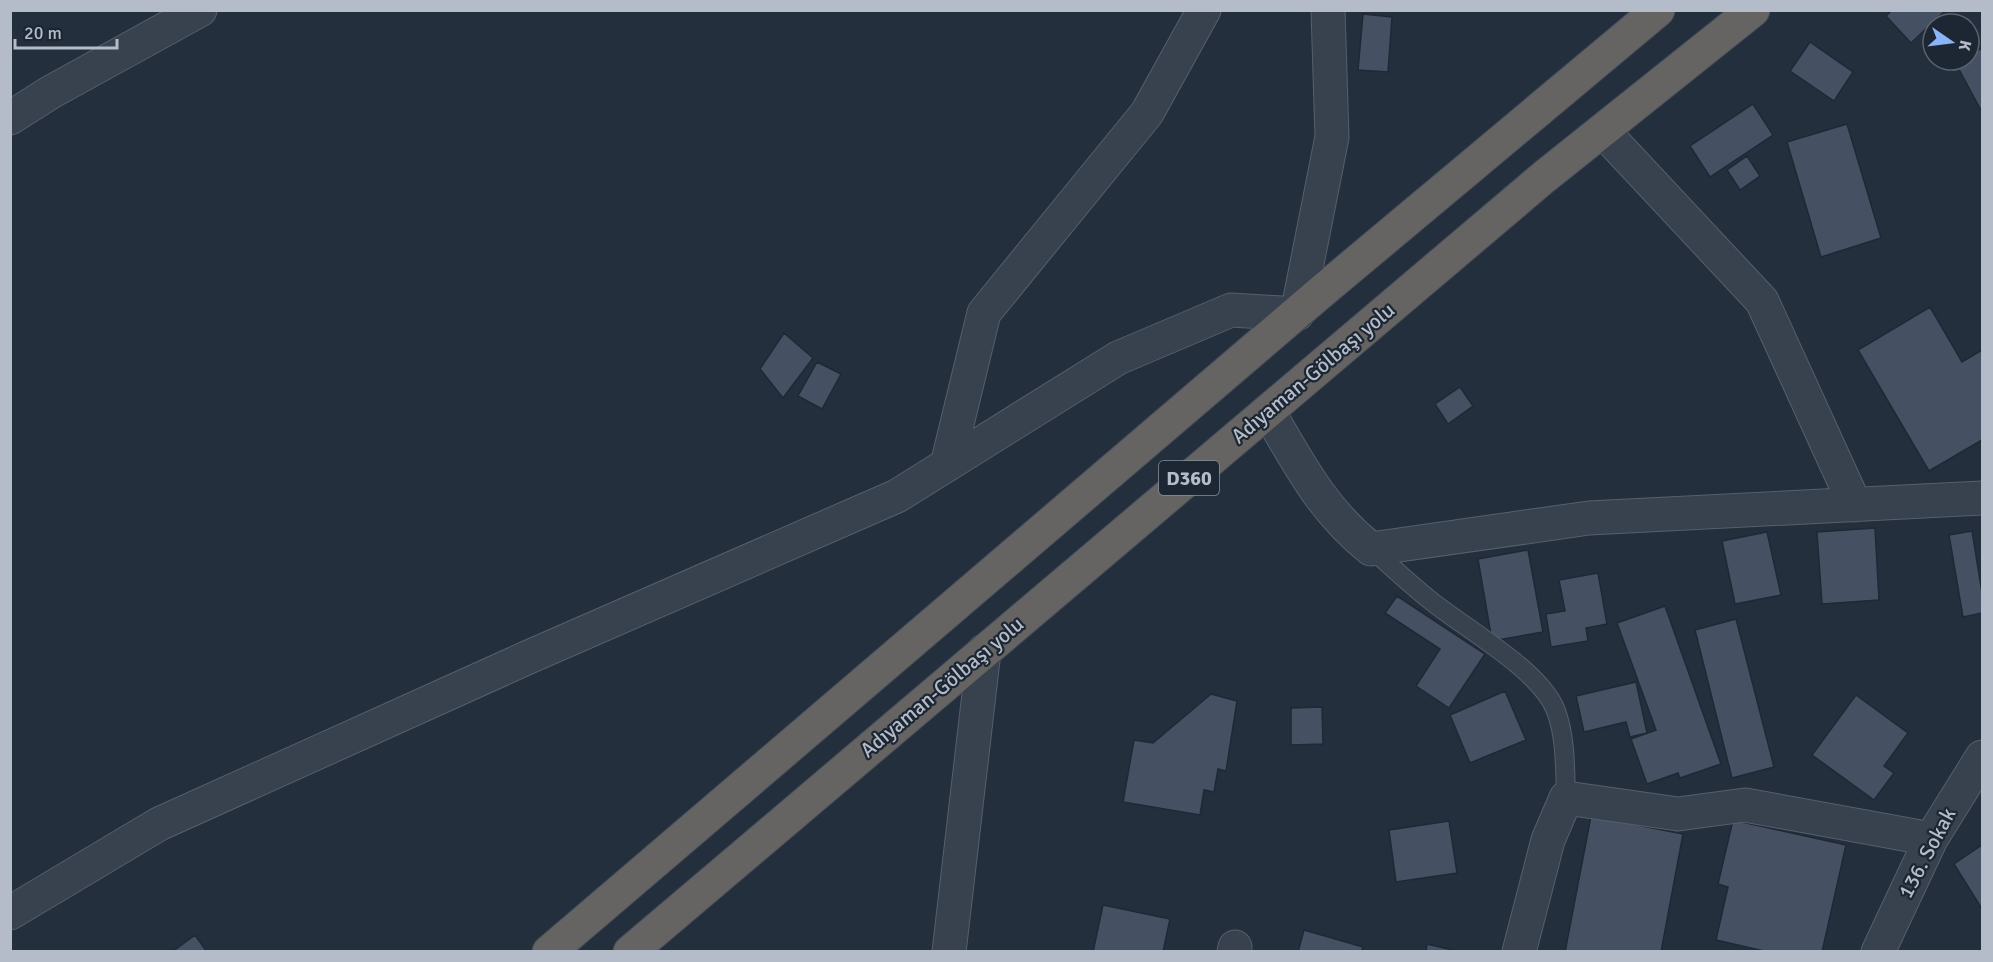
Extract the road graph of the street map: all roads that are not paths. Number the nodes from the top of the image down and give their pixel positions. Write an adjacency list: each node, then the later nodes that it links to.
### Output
1 (200, 10): 6 (street)
2 (1204, 10): 10 (street)
3 (1328, 10): 8 (street)
4 (1658, 10): 8 (highway, D360)
5 (1753, 10): 7 (highway, Adıyaman-Gölbaşı yolu / D360)
6 (10, 118)
7 (1603, 131): 9 (highway, Adıyaman-Gölbaşı yolu / D360); 12 (street)
8 (1297, 314): 10 (street); 19 (highway, D360)
9 (1268, 411): 13 (street); 14 (highway, Adıyaman-Gölbaşı yolu / D360)
10 (947, 465): 18 (street)
11 (1983, 498): 12 (street)
12 (1855, 505): 13 (street)
13 (1371, 549): 16 (lane)
14 (984, 651): 20 (highway, Adıyaman-Gölbaşı yolu / D360); 21 (street)
15 (1983, 757): 17 (street, 136. Sokak)
16 (1566, 798): 17 (street); 22 (street)
17 (1931, 839): 23 (street, 136. Sokak)
18 (10, 912)
19 (549, 951)
20 (630, 951)
21 (949, 951)
22 (1519, 951)
23 (1878, 951)

